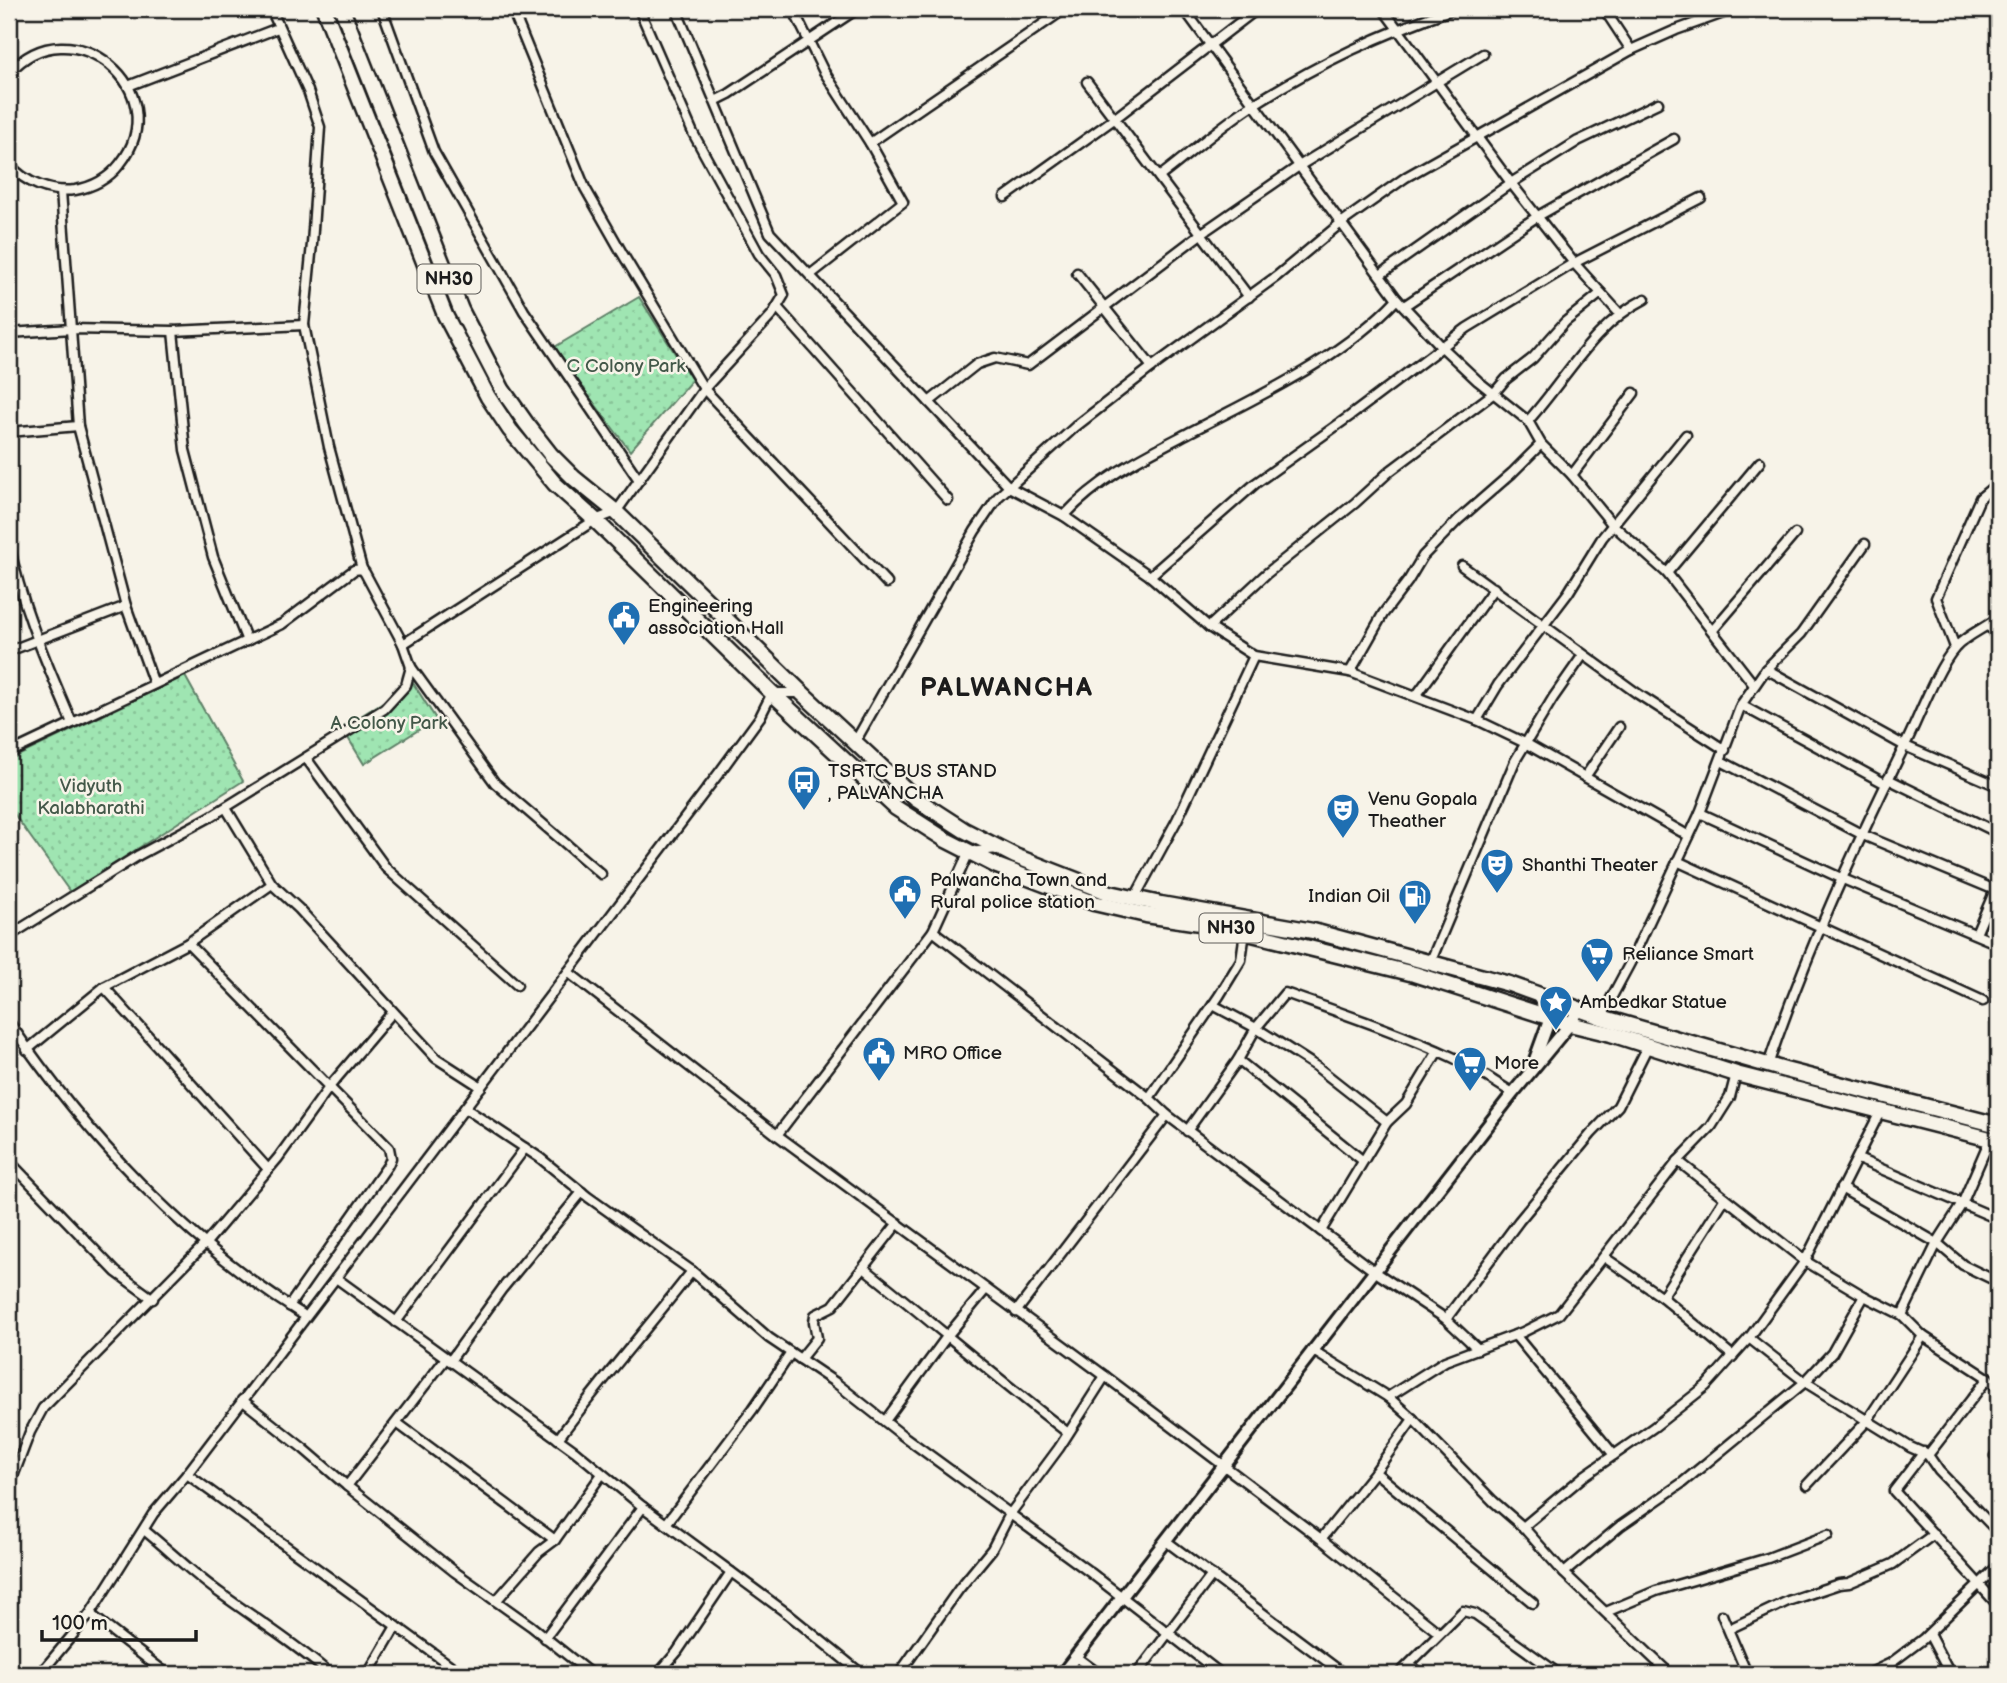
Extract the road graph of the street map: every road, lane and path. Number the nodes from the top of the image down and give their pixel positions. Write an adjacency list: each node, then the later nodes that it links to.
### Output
1 (271, 9): 17 (street)
2 (324, 9): 79 (highway, NH30)
3 (342, 9): 77 (highway, NH30)
4 (382, 9): 73 (street)
5 (512, 9): 62 (street)
6 (639, 9): 54 (street)
7 (676, 9): 27 (street)
8 (793, 9): 19 (street)
9 (858, 9): 19 (street)
10 (1065, 9): 33 (street)
11 (1184, 9): 20 (street)
12 (1257, 9): 20 (street)
13 (1383, 9): 18 (street)
14 (1453, 9): 18 (street)
15 (1604, 9): 21 (street)
16 (1735, 9): 21 (street)
17 (278, 28): 26 (street); 56 (street)
18 (1399, 28): 24 (street); 29 (street)
19 (810, 40): 27 (street); 33 (street)
20 (1210, 44): 29 (street); 30 (street)
21 (1631, 50): 31 (street)
22 (1483, 54): 24 (street)
23 (9, 73): 26 (street)
24 (1437, 81): 31 (street); 35 (street)
25 (1087, 82): 30 (street)
26 (128, 86): 38 (street)
27 (715, 102): 46 (street)
28 (1658, 103): 37 (street)
29 (1254, 104): 35 (street); 36 (street)
30 (1114, 119): 36 (street); 39 (street)
31 (1477, 135): 37 (street); 42 (street)
32 (1674, 139): 41 (street)
33 (870, 143): 46 (street)
34 (9, 164): 38 (street)
35 (1299, 166): 42 (street); 43 (street)
36 (1159, 177): 43 (street)
37 (1511, 183): 41 (street); 47 (street)
38 (61, 191): 57 (street)
39 (1004, 197)
40 (1701, 198): 44 (street)
41 (1537, 216): 44 (street); 53 (street)
42 (1341, 223): 47 (street); 49 (street)
43 (1202, 233): 49 (street); 52 (street)
44 (1574, 263): 48 (street); 60 (street)
45 (1077, 273): 52 (street)
46 (810, 275): 65 (street)
47 (1380, 275): 50 (street)
48 (1601, 292): 55 (street); 63 (street)
49 (1249, 297): 61 (street)
50 (1397, 299): 53 (street); 78 (street)
51 (1645, 299): 55 (street)
52 (1105, 306): 61 (street); 65 (street)
53 (1404, 306): 60 (street)
54 (777, 307): 62 (street); 76 (street)
55 (1620, 314): 66 (street)
56 (304, 325): 58 (street); 85 (street)
57 (72, 329): 58 (street); 59 (street); 67 (street)
58 (173, 331): 98 (street)
59 (9, 333)
60 (1443, 348): 63 (street); 87 (street)
61 (1152, 367): 75 (street)
62 (705, 389): 73 (street); 88 (street)
63 (1494, 393): 66 (street); 94 (street)
64 (1634, 393): 72 (street)
65 (929, 402): 75 (street)
66 (1528, 421): 70 (street)
67 (78, 426): 68 (street); 90 (street)
68 (9, 432)
69 (1686, 435): 80 (street)
70 (1541, 444): 72 (street); 106 (street)
71 (1760, 462): 86 (street)
72 (1572, 475): 80 (street)
73 (639, 480): 77 (street)
74 (1998, 483): 100 (street)
75 (1009, 486): 78 (street); 116 (street)
76 (948, 500)
77 (616, 512): 79 (street); 110 (highway, NH30)
78 (1064, 516): 87 (street)
79 (596, 520): 99 (street); 109 (highway, NH30)
80 (1612, 524): 86 (street); 92 (street)
81 (1795, 534): 95 (street)
82 (9, 543): 97 (street)
83 (1866, 544): 105 (street)
84 (1462, 566): 89 (street)
85 (362, 569): 98 (street); 99 (street)
86 (1667, 572): 95 (street)
87 (1150, 576): 94 (street)
88 (887, 583)
89 (1494, 588): 92 (street); 111 (street)
90 (126, 606): 97 (street); 107 (street)
91 (1998, 618): 93 (street)
92 (1543, 625): 102 (street); 113 (street)
93 (1987, 626): 96 (street); 100 (street)
94 (1209, 627): 103 (street)
95 (1713, 630): 108 (street)
96 (1998, 634)
97 (36, 639): 101 (street); 114 (street)
98 (247, 641): 107 (street)
99 (403, 644): 104 (street)
100 (1955, 647): 118 (street)
101 (9, 651)
102 (1583, 655): 117 (street); 119 (street)
103 (1254, 656): 106 (street); 138 (street)
104 (411, 667): 121 (street); 134 (street)
105 (1766, 669): 108 (street); 118 (street)
106 (1350, 672): 111 (street)
107 (154, 684): 114 (street)
108 (1754, 685): 112 (street)
109 (772, 693): 110 (street); 132 (highway, NH30); 147 (street)
110 (802, 693): 116 (highway, NH30)
111 (1416, 696): 113 (street)
112 (1741, 705): 119 (street); 124 (street)
113 (1477, 720): 117 (street)
114 (72, 723): 120 (street)
115 (1619, 727): 123 (street)
116 (856, 742): 131 (highway, NH30)
117 (1525, 743): 123 (street); 146 (street)
118 (1905, 746): 124 (street); 125 (street)
119 (1725, 750): 122 (street)
120 (9, 753)
121 (306, 758): 126 (street); 148 (street)
122 (1721, 761): 127 (street); 129 (street)
123 (1585, 777): 130 (street)
124 (1887, 781): 128 (street); 129 (street)
125 (1998, 786)
126 (226, 808): 136 (street); 143 (street)
127 (1700, 813): 130 (street); 135 (street)
128 (1998, 833)
129 (1863, 835): 135 (street); 137 (street)
130 (1689, 836): 133 (street)
131 (1000, 849): 132 (street); 138 (highway, NH30)
132 (970, 852): 140 (street); 141 (highway, NH30)
133 (1677, 861): 139 (street); 155 (street)
134 (601, 874)
135 (1843, 878): 139 (street); 142 (street)
136 (272, 884): 144 (street); 154 (street)
137 (1997, 887): 142 (street)
138 (1134, 899): 146 (highway, NH30)
139 (1822, 928): 151 (street); 164 (street)
140 (933, 930): 170 (street); 177 (street)
141 (1245, 932): 152 (street); 156 (highway, NH30)
142 (1976, 934): 145 (street)
143 (9, 936)
144 (188, 943): 149 (street); 167 (street)
145 (1998, 944)
146 (1430, 963): 150 (highway, NH30)
147 (568, 972): 168 (street); 177 (street)
148 (517, 985)
149 (104, 987): 161 (street); 184 (street)
150 (1536, 993): 153 (highway, NH30); 156 (street)
151 (1983, 1001)
152 (1213, 1005): 159 (street); 170 (street)
153 (1579, 1008): 155 (highway, NH30); 158 (street)
154 (392, 1013): 167 (street); 168 (street)
155 (1601, 1017): 164 (highway, NH30)
156 (1550, 1018): 158 (highway, NH30); 165 (street)
157 (9, 1023): 161 (street)
158 (1570, 1024): 160 (highway, NH30); 165 (street)
159 (1256, 1028): 162 (street); 163 (street); 174 (street)
160 (1648, 1045): 166 (highway, NH30); 209 (street)
161 (27, 1049): 192 (street)
162 (1438, 1051): 169 (street); 174 (street)
163 (1238, 1060): 176 (street); 181 (street)
164 (1768, 1065): 175 (highway, NH30)
165 (1531, 1071): 169 (street)
166 (1736, 1074): 172 (highway, NH30); 183 (street)
167 (330, 1086): 184 (street); 205 (street)
168 (481, 1087): 171 (street)
169 (1513, 1093): 198 (street)
170 (1149, 1098): 173 (street)
171 (465, 1108): 179 (street); 199 (street)
172 (1881, 1110): 178 (highway, NH30); 180 (street)
173 (1167, 1115): 176 (street); 206 (street)
174 (1387, 1122): 181 (street)
175 (1998, 1125)
176 (1187, 1131): 191 (street)
177 (777, 1135): 190 (street)
178 (1994, 1140): 188 (street)
179 (524, 1148): 186 (street); 210 (street)
180 (1858, 1159): 185 (street); 188 (street)
181 (1362, 1160): 191 (street)
182 (9, 1161): 204 (street)
183 (1678, 1161): 187 (street); 194 (street)
184 (268, 1169): 192 (street)
185 (1841, 1188): 193 (street); 195 (street)
186 (582, 1192): 197 (street); 219 (street)
187 (1725, 1198): 195 (street); 203 (street)
188 (1962, 1204): 189 (street); 193 (street)
189 (1998, 1219)
190 (898, 1223): 196 (street); 201 (street)
191 (1321, 1231): 198 (street)
192 (206, 1243): 204 (street); 205 (street)
193 (1937, 1243): 200 (street); 208 (street)
194 (1604, 1257): 203 (street); 212 (street)
195 (1805, 1261): 202 (street); 214 (street)
196 (864, 1268): 211 (street); 220 (street)
197 (692, 1270): 217 (street); 232 (street)
198 (1374, 1271): 209 (street); 216 (street)
199 (336, 1278): 210 (street); 226 (street)
200 (1998, 1282)
201 (986, 1289): 206 (street); 211 (street)
202 (1864, 1296): 208 (street); 223 (street)
203 (1662, 1297): 218 (street)
204 (153, 1298): 243 (street)
205 (289, 1306): 207 (street)
206 (1016, 1312): 221 (street)
207 (302, 1314)
208 (1902, 1315): 213 (street)
209 (1446, 1318): 215 (street)
210 (396, 1322): 219 (street)
211 (947, 1335): 228 (street); 231 (street)
212 (1515, 1335): 215 (street); 235 (street)
213 (1923, 1336): 222 (street); 229 (street)
214 (1749, 1338): 218 (street); 223 (street)
215 (1478, 1349): 225 (street)
216 (1312, 1350): 225 (street); 237 (street)
217 (791, 1353): 220 (street); 246 (street)
218 (1733, 1356): 235 (street)
219 (448, 1359): 230 (street); 232 (street)
220 (800, 1359): 228 (street)
221 (1105, 1376): 231 (street); 237 (street)
222 (1988, 1378): 224 (street); 234 (street)
223 (1805, 1382): 229 (street); 257 (street)
224 (1998, 1389)
225 (1388, 1397): 227 (street)
226 (242, 1400): 239 (street); 242 (street)
227 (1413, 1419): 238 (street); 247 (street)
228 (884, 1421): 245 (street)
229 (1867, 1421): 234 (street); 241 (street)
230 (397, 1423): 242 (street); 253 (street)
231 (1068, 1433): 245 (street)
232 (558, 1439): 240 (street)
233 (1998, 1452): 236 (street)
234 (1926, 1453): 249 (street); 250 (street)
235 (1614, 1455): 247 (street)
236 (1998, 1460)
237 (1223, 1466): 252 (street); 254 (street)
238 (1375, 1472): 252 (street); 262 (street)
239 (187, 1474): 248 (street); 267 (street)
240 (602, 1474): 244 (street); 253 (street)
241 (1807, 1485)
242 (347, 1486): 261 (street)
243 (9, 1487)
244 (643, 1507): 246 (street); 272 (street)
245 (1010, 1514): 260 (street); 284 (street)
246 (666, 1524): 256 (street)
247 (1523, 1527): 257 (street)
248 (144, 1530): 265 (street); 278 (street)
249 (1998, 1532)
250 (1934, 1534): 259 (street); 268 (street)
251 (1828, 1535): 264 (street)
252 (1321, 1538): 270 (street)
253 (555, 1540): 261 (street)
254 (1166, 1541): 258 (street); 260 (street)
255 (1998, 1566): 259 (street)
256 (732, 1572): 282 (street); 283 (street)
257 (1564, 1573): 264 (street)
258 (1212, 1575): 269 (street); 289 (street)
259 (1980, 1585): 263 (street); 271 (street)
260 (1123, 1597): 269 (street); 273 (street)
261 (496, 1601): 272 (street)
262 (1533, 1603)
263 (1998, 1605)
264 (1606, 1612): 293 (street)
265 (90, 1614): 276 (street); 277 (street)
266 (1722, 1615): 268 (street)
267 (396, 1626): 279 (street); 280 (street)
268 (1729, 1629): 294 (street)
269 (1168, 1632): 287 (street); 288 (street)
270 (1438, 1633): 274 (street); 275 (street)
271 (1929, 1634): 295 (street); 296 (street)
272 (545, 1637): 281 (street)
273 (1076, 1657): 285 (street); 286 (street)
274 (1410, 1665): 290 (street); 291 (street)
275 (1548, 1671): 292 (street)
276 (40, 1674)
277 (167, 1674)
278 (330, 1674)
279 (368, 1674)
280 (462, 1674)
281 (591, 1674)
282 (658, 1674)
283 (862, 1674)
284 (899, 1674)
285 (1062, 1674)
286 (1099, 1674)
287 (1137, 1674)
288 (1221, 1674)
289 (1344, 1674)
290 (1399, 1674)
291 (1421, 1674)
292 (1559, 1674)
293 (1670, 1674)
294 (1747, 1674)
295 (1868, 1674)
296 (1950, 1674)

